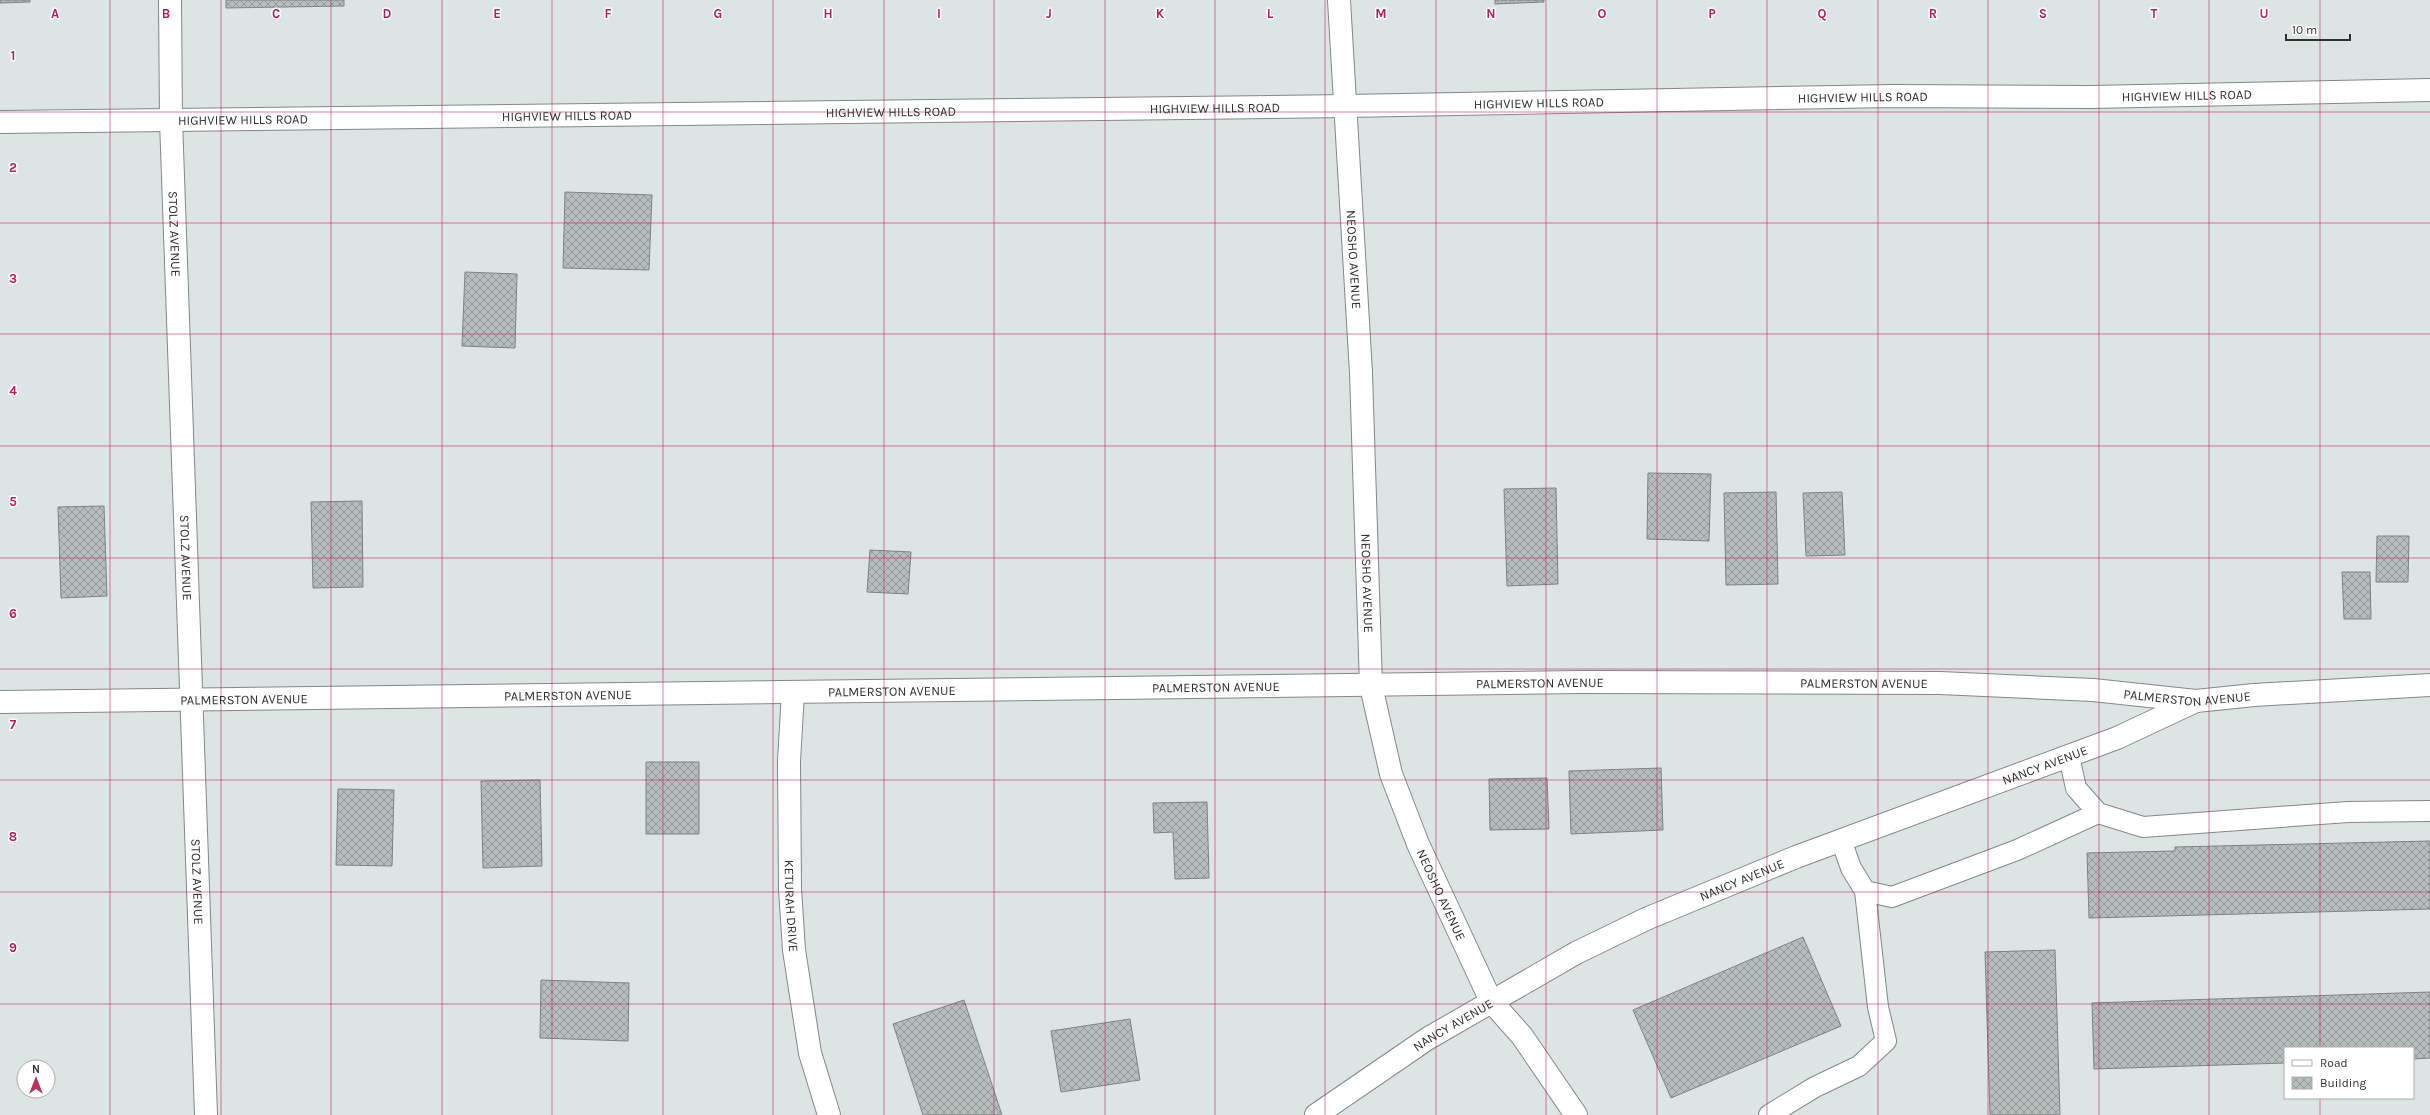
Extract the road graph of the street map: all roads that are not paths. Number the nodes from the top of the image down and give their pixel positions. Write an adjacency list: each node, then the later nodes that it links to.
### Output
1 (170, 0): 5 (street, STOLZ AVENUE)
2 (1339, 0): 4 (street, NEOSHO AVENUE)
3 (2430, 90): 4 (street, HIGHVIEW HILLS ROAD)
4 (1346, 106): 5 (street, HIGHVIEW HILLS ROAD); 8 (street, NEOSHO AVENUE)
5 (171, 120): 6 (street, HIGHVIEW HILLS ROAD); 10 (street, STOLZ AVENUE)
6 (0, 122)
7 (2430, 685): 11 (street, PALMERSTON AVENUE)
8 (1371, 686): 9 (street, PALMERSTON AVENUE); 11 (street, PALMERSTON AVENUE); 18 (street, NEOSHO AVENUE)
9 (793, 692): 10 (street, PALMERSTON AVENUE); 20 (street, KETURAH DRIVE)
10 (190, 701): 12 (street, PALMERSTON AVENUE); 19 (street, STOLZ AVENUE)
11 (2196, 701): 13 (street, NANCY AVENUE)
12 (0, 702)
13 (2069, 756): 15 (lane); 16 (street, NANCY AVENUE)
14 (2430, 811): 15 (lane)
15 (2098, 813): 17 (lane)
16 (1841, 840): 17 (lane); 18 (street, NANCY AVENUE)
17 (1865, 891): 23 (lane)
18 (1491, 1001): 21 (street, NANCY AVENUE); 22 (street, NEOSHO AVENUE)
19 (206, 1115)
20 (829, 1115)
21 (1316, 1115)
22 (1576, 1115)
23 (1769, 1115)

